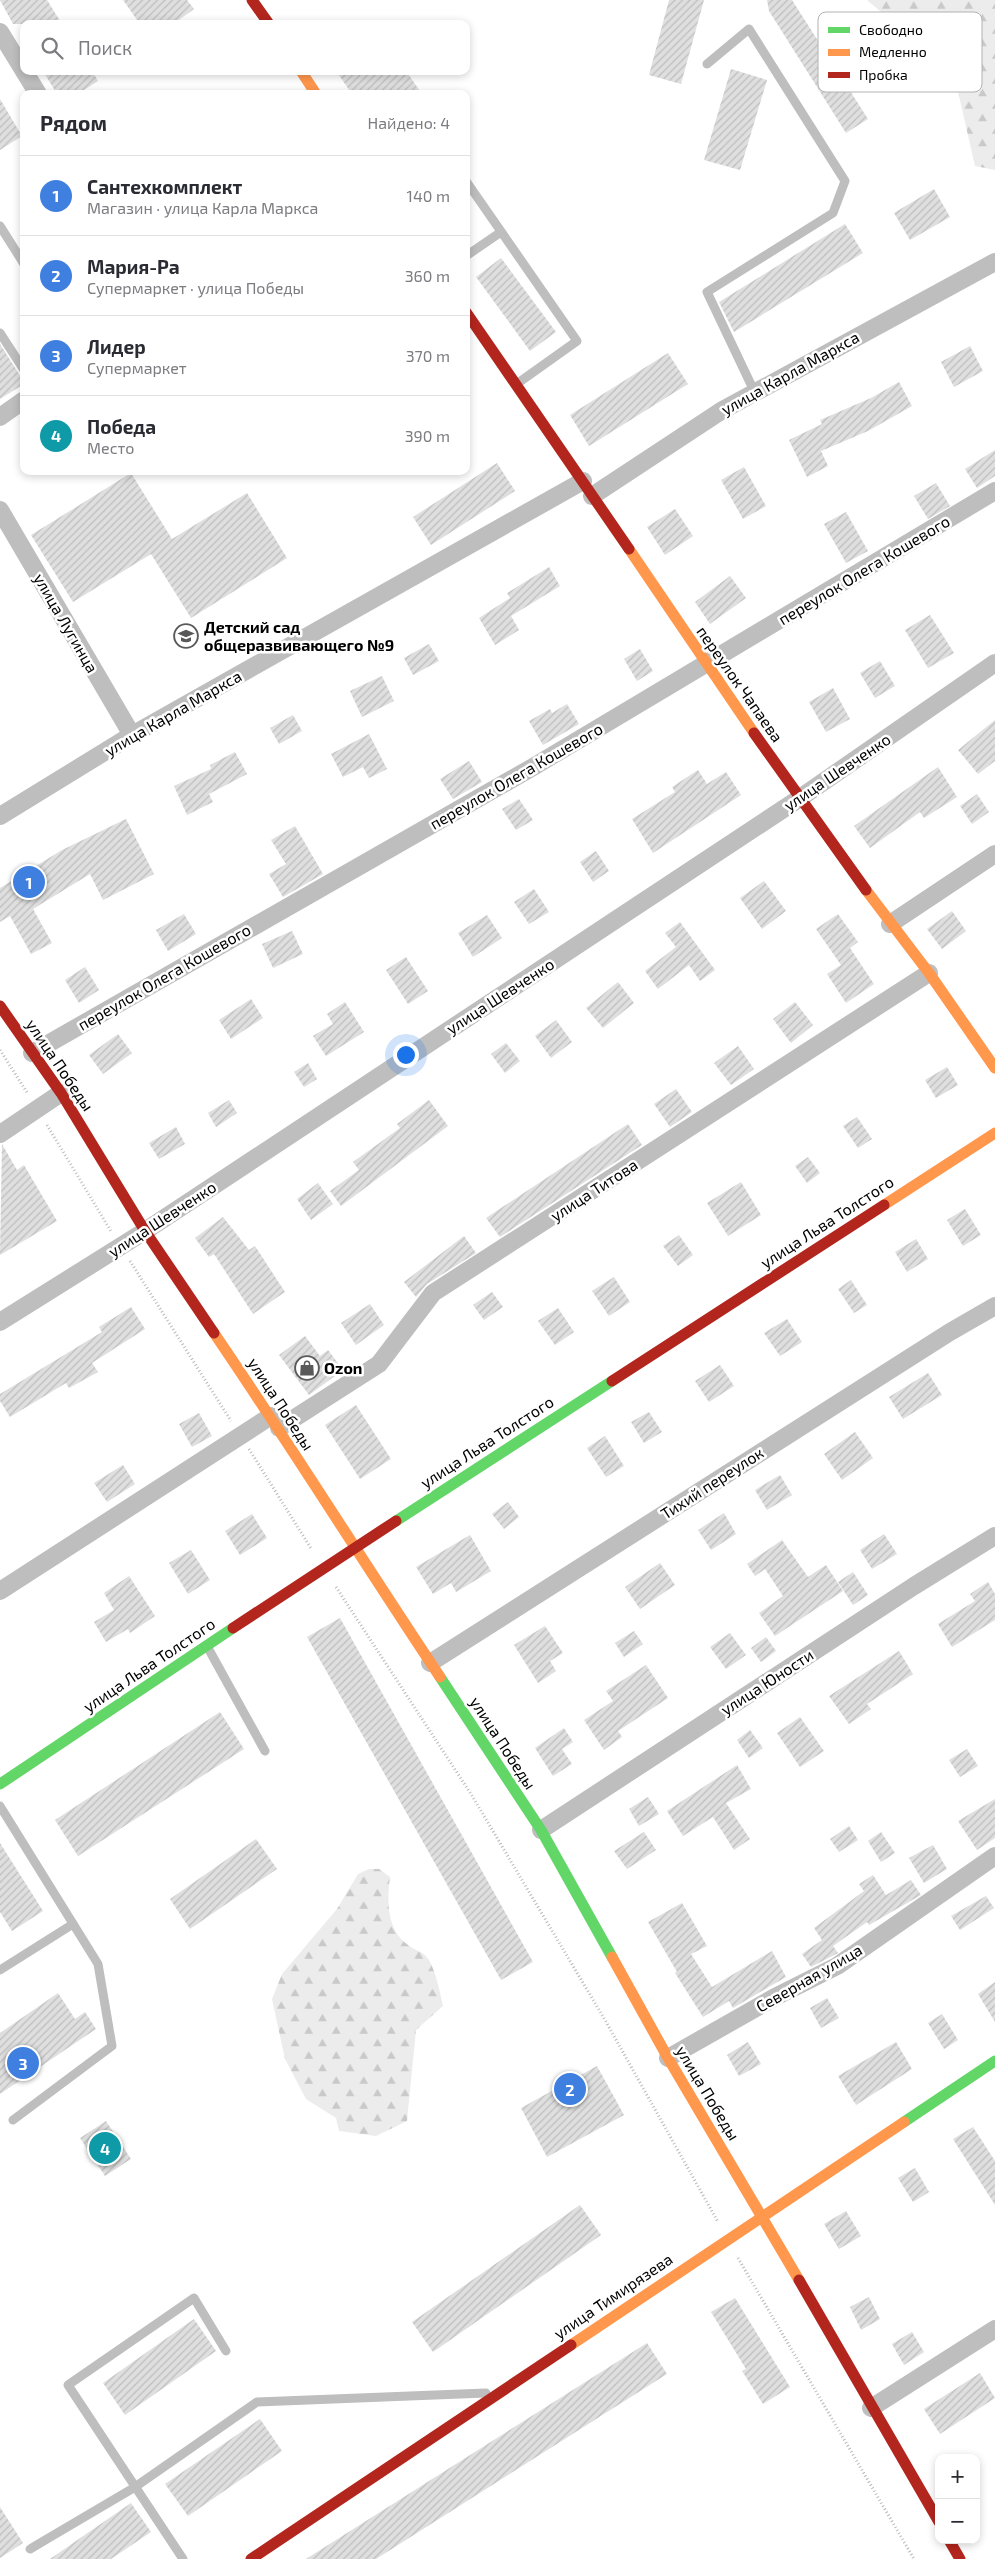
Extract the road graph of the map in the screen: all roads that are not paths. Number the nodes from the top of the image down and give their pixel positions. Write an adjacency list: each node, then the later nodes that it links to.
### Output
1 (252, 0): 2 (street)
2 (265, 20)
3 (0, 32): 4 (street)
4 (20, 64)
5 (707, 64): 20 (lane)
6 (26, 75): 8 (street)
7 (304, 75): 9 (street)
8 (36, 90)
9 (313, 90)
10 (470, 187): 12 (lane)
11 (0, 226): 14 (lane)
12 (501, 232): 13 (lane); 19 (lane)
13 (470, 253)
14 (20, 258)
15 (995, 262): 20 (street, улица Карла Маркса)
16 (470, 318): 19 (street, переулок Чапаева)
17 (0, 333): 18 (lane)
18 (20, 364)
19 (516, 384): 23 (street, переулок Чапаева)
20 (754, 393): 23 (street, улица Карла Маркса)
21 (20, 403): 22 (street)
22 (0, 417)
23 (588, 488): 27 (street, переулок Чапаева); 28 (street, улица Карла Маркса)
24 (995, 492): 27 (street, переулок Олега Кошевого)
25 (0, 510): 28 (street, улица Лугинца)
26 (995, 663): 29 (street, улица Шевченко)
27 (706, 665): 29 (street, переулок Чапаева); 35 (street, переулок Олега Кошевого)
28 (132, 735): 30 (street, улица Карла Маркса)
29 (800, 798): 32 (street, переулок Чапаева); 40 (street, улица Шевченко)
30 (0, 816)
31 (995, 854): 32 (street)
32 (890, 924): 33 (street, переулок Чапаева)
33 (929, 973): 36 (street, переулок Чапаева); 43 (street, улица Титова)
34 (0, 1006): 35 (street, улица Победы)
35 (32, 1053): 37 (street, улица Победы)
36 (995, 1068)
37 (62, 1093): 39 (street); 40 (street, улица Победы)
38 (995, 1133): 45 (street, улица Льва Толстого)
39 (0, 1134)
40 (145, 1231): 42 (street, улица Шевченко); 43 (street, улица Победы)
41 (995, 1306): 48 (street, Тихий переулок)
42 (0, 1322)
43 (275, 1422): 45 (street, улица Победы); 46 (street, улица Титова)
44 (995, 1536): 52 (street, улица Юности)
45 (354, 1548): 47 (street, улица Льва Толстого); 48 (street, улица Победы)
46 (0, 1591)
47 (207, 1646): 49 (lane); 50 (street, улица Льва Толстого)
48 (430, 1663): 52 (street, улица Победы)
49 (265, 1751)
50 (0, 1784)
51 (0, 1806): 54 (lane)
52 (541, 1830): 56 (street, улица Победы)
53 (995, 1856): 56 (street, Северная улица)
54 (73, 1924): 55 (lane); 58 (lane)
55 (0, 1970)
56 (668, 2058): 59 (street, улица Победы)
57 (995, 2061): 59 (street, улица Тимирязева)
58 (13, 2120)
59 (762, 2216): 62 (street, улица Тимирязева); 63 (street, улица Победы)
60 (995, 2330): 63 (street)
61 (226, 2351): 64 (lane)
62 (498, 2393): 64 (lane); 69 (street, улица Тимирязева)
63 (871, 2408): 65 (street, улица Победы)
64 (135, 2487): 67 (lane); 68 (lane)
65 (935, 2515)
66 (951, 2544): 70 (street)
67 (30, 2549)
68 (183, 2559)
69 (251, 2559)
70 (960, 2559)

